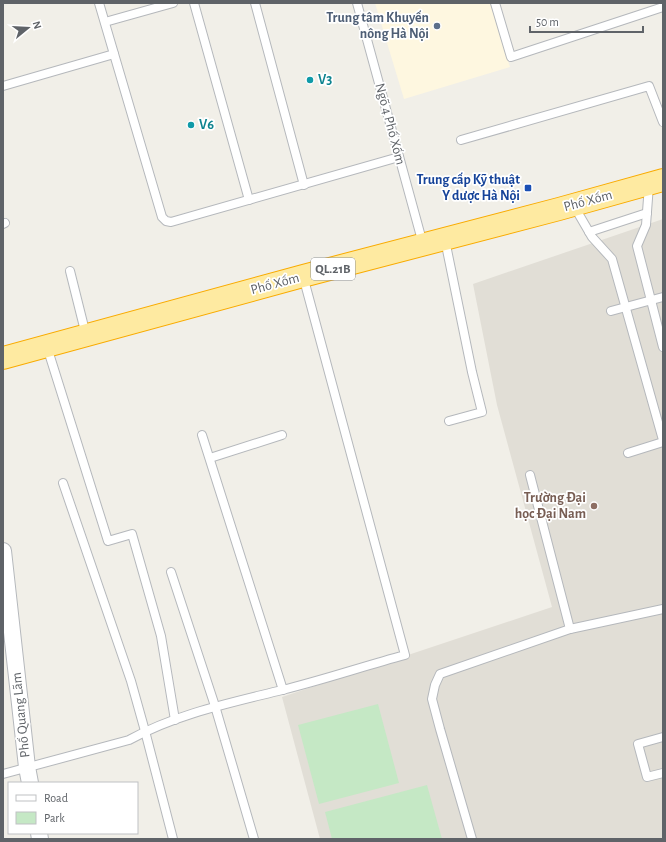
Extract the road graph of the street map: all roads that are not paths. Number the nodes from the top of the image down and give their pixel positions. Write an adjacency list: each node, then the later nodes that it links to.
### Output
1 (173, 3): 8 (lane)
2 (194, 3): 16 (lane)
3 (255, 3): 15 (lane)
4 (357, 3): 13 (lane, Ngõ 4 Phố Xốm)
5 (495, 3): 7 (lane)
6 (103, 4): 8 (lane)
7 (663, 7)
8 (105, 22): 9 (lane)
9 (114, 54): 10 (lane); 16 (lane)
10 (3, 86)
11 (663, 122): 12 (lane)
12 (461, 140)
13 (399, 157): 15 (lane); 21 (lane, Ngõ 4 Phố Xốm)
14 (656, 182): 17 (highway, Phố Xốm / QL.21B); 18 (lane)
15 (304, 185): 16 (lane)
16 (250, 200)
17 (574, 205): 19 (lane); 20 (highway, Phố Xốm / QL.21B)
18 (647, 213): 19 (lane); 25 (lane)
19 (589, 232): 26 (lane)
20 (445, 239): 21 (highway, Phố Xốm / QL.21B); 32 (lane)
21 (423, 245): 23 (highway, Phố Xốm / QL.21B)
22 (70, 271): 28 (lane)
23 (303, 276): 28 (highway, Phố Xốm / QL.21B); 44 (lane)
24 (663, 297): 25 (lane)
25 (651, 300): 26 (lane); 30 (lane)
26 (626, 306): 27 (lane); 35 (lane)
27 (611, 310)
28 (86, 336): 29 (highway, Phố Xốm / QL.21B)
29 (47, 346): 31 (highway, Phố Xốm / QL.21B); 46 (lane)
30 (663, 347)
31 (3, 358)
32 (449, 421)
33 (202, 435): 37 (lane)
34 (282, 435): 37 (lane)
35 (663, 441): 36 (lane)
36 (628, 452)
37 (210, 458): 44 (lane)
38 (530, 475): 43 (lane)
39 (63, 483): 47 (lane)
40 (3, 551): 49 (street, Phố Quang Lãm)
41 (171, 572): 45 (lane)
42 (663, 609): 43 (lane)
43 (570, 629): 55 (lane)
44 (283, 690): 45 (lane)
45 (215, 706): 46 (lane); 54 (lane)
46 (175, 720): 47 (lane)
47 (145, 731): 49 (lane); 53 (lane)
48 (663, 737): 50 (lane)
49 (27, 767): 51 (lane); 52 (street, Phố Quang Lãm)
50 (663, 773)
51 (3, 774)
52 (30, 782)
53 (173, 839)
54 (254, 839)
55 (472, 839)

